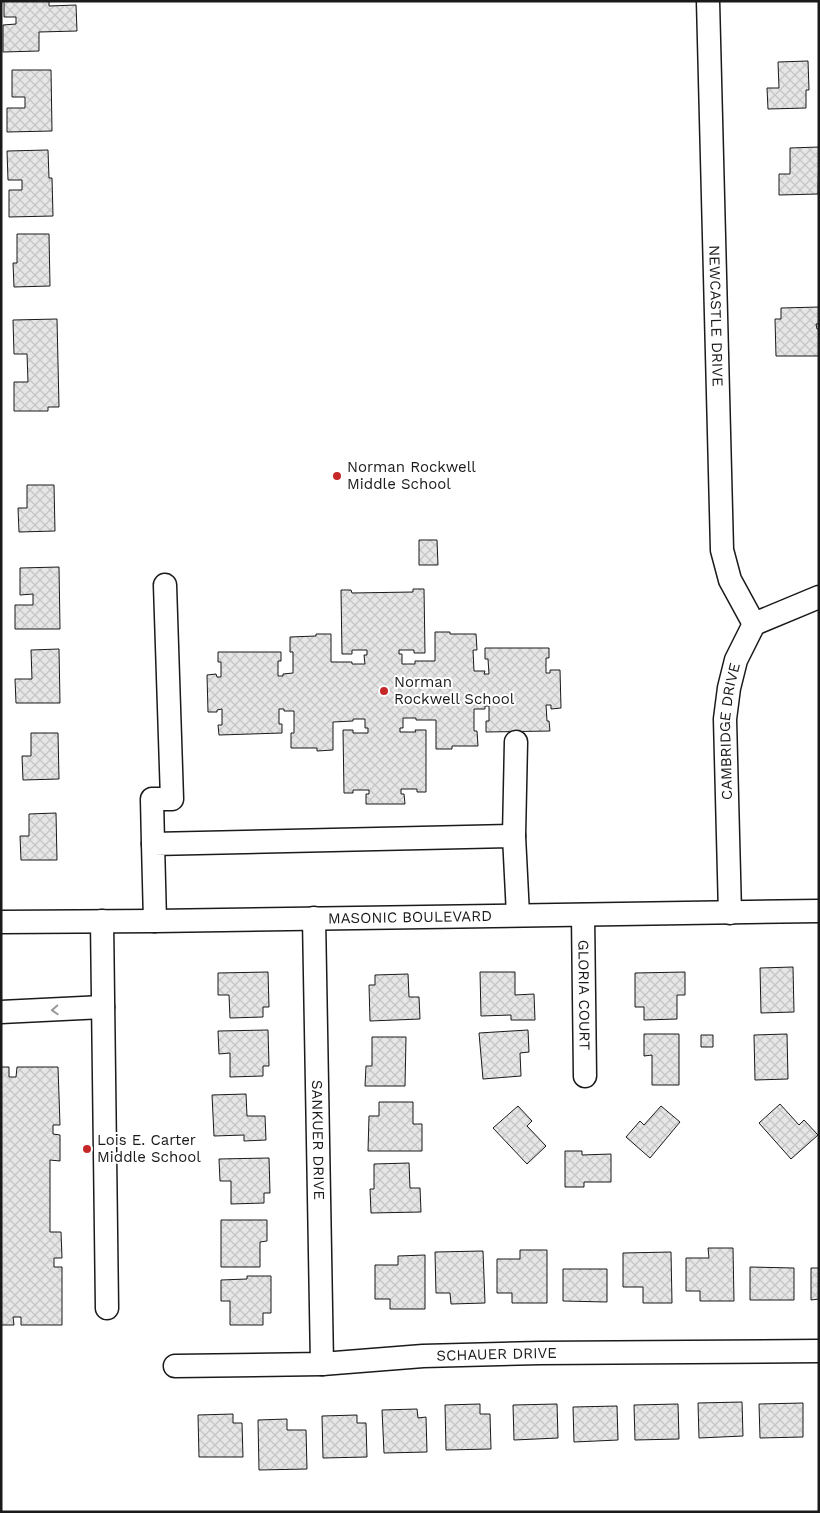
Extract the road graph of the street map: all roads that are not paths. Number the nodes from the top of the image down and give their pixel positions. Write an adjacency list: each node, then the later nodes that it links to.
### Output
1 (708, 1): 4 (street, NEWCASTLE DRIVE)
2 (165, 585): 7 (street)
3 (819, 597): 4 (street)
4 (754, 624): 9 (street, CAMBRIDGE DRIVE)
5 (516, 742): 6 (street)
6 (514, 836): 7 (street); 10 (street)
7 (153, 844): 14 (street)
8 (819, 911): 9 (street, MASONIC BOULEVARD)
9 (730, 913): 11 (street, MASONIC BOULEVARD)
10 (518, 915): 11 (street, MASONIC BOULEVARD); 12 (street, MASONIC BOULEVARD)
11 (583, 915): 18 (street, GLORIA COURT)
12 (314, 918): 14 (street, MASONIC BOULEVARD); 21 (street, SANKUER DRIVE)
13 (102, 921): 14 (street, MASONIC BOULEVARD); 15 (street, MASONIC BOULEVARD); 16 (street)
14 (155, 921)
15 (1, 922)
16 (103, 1007): 17 (street, one-way to 17); 19 (street)
17 (1, 1012)
18 (585, 1076)
19 (107, 1308)
20 (819, 1351): 21 (street, SCHAUER DRIVE)
21 (322, 1364): 22 (street, SCHAUER DRIVE)
22 (176, 1366)

